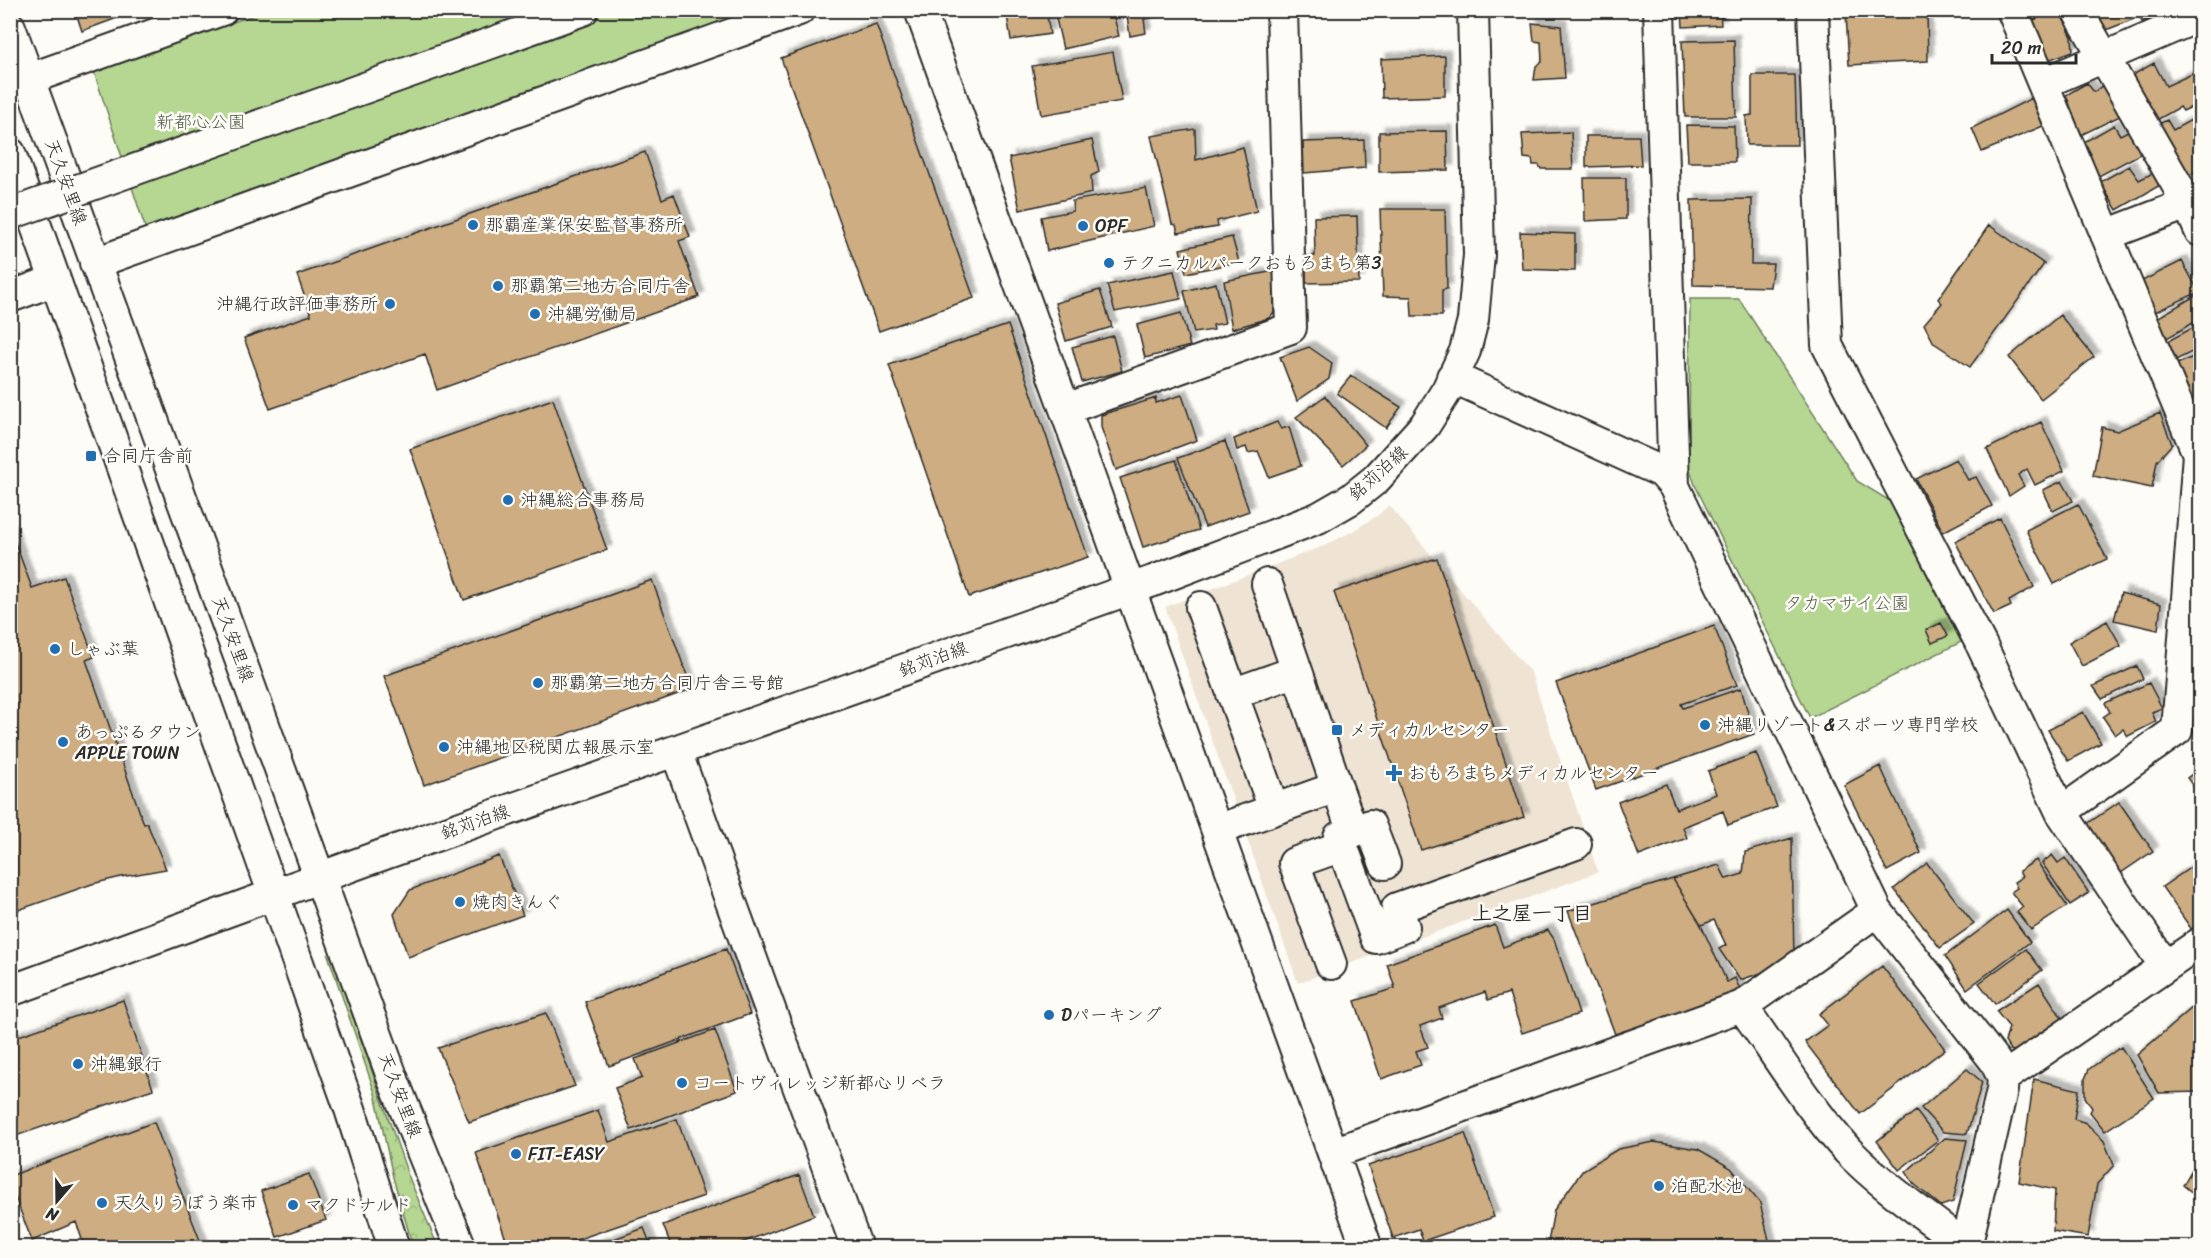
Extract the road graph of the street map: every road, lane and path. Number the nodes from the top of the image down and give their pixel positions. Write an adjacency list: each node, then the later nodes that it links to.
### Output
1 (222, 10): 14 (street)
2 (583, 10): 18 (street, bridge)
3 (799, 10): 21 (street)
4 (920, 10): 25 (street)
5 (1282, 10): 25 (street)
6 (1473, 10): 24 (street, 銘苅泊線)
7 (1659, 10): 26 (street)
8 (1813, 10): 35 (street)
9 (2012, 10): 15 (street)
10 (2076, 10): 13 (street)
11 (2200, 16): 13 (street)
12 (10, 27): 14 (street, 天久安里線)
13 (2103, 57): 15 (street); 17 (street)
14 (29, 79): 21 (street, 天久安里線)
15 (2044, 83): 20 (street)
16 (10, 153): 22 (street)
17 (2194, 201): 19 (street); 20 (street)
18 (10, 214)
19 (2200, 231)
20 (2106, 235): 35 (street)
21 (95, 262): 40 (street, 天久安里線)
22 (56, 280): 23 (street); 41 (street)
23 (10, 297)
24 (1452, 377): 26 (street); 28 (street, 銘苅泊線)
25 (1066, 409): 28 (street)
26 (1674, 486): 42 (street)
27 (1267, 584): 30 (street)
28 (1129, 589): 32 (street, 銘苅泊線); 36 (street)
29 (1201, 607): 31 (street)
30 (1297, 671): 31 (street); 33 (street)
31 (1232, 694): 34 (street)
32 (676, 751): 40 (street, 銘苅泊線); 53 (street)
33 (1337, 788): 34 (street); 37 (street)
34 (1274, 809): 36 (street)
35 (2061, 812): 45 (street)
36 (1216, 830): 49 (street)
37 (1347, 839): 38 (street); 39 (street); 44 (street)
38 (1576, 844)
39 (1384, 864)
40 (321, 877): 41 (street, 銘苅泊線); 52 (street, 天久安里線)
41 (273, 894): 46 (street, 銘苅泊線); 51 (street)
42 (1877, 911): 47 (street); 48 (street)
43 (2200, 943): 45 (street)
44 (1331, 964)
45 (2165, 966): 48 (street)
46 (10, 991)
47 (1742, 1006): 49 (street); 50 (street)
48 (2003, 1078): 50 (street)
49 (1333, 1153): 54 (street)
50 (1966, 1247)
51 (394, 1248)
52 (461, 1248)
53 (857, 1248)
54 (1367, 1248)

